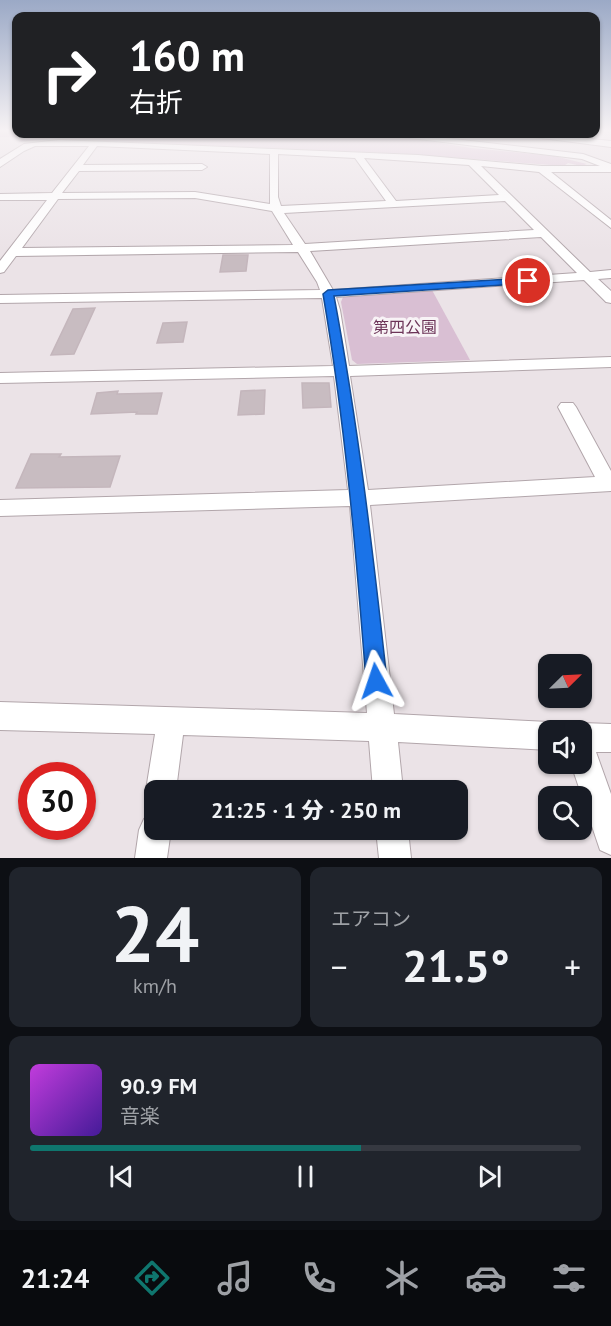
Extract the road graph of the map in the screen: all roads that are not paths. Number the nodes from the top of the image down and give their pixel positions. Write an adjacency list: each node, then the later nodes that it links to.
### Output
1 (75, 170): 9 (street)
2 (95, 170): 8 (street)
3 (201, 170): 8 (street)
4 (274, 170): 13 (street)
5 (368, 170): 12 (street)
6 (479, 170): 11 (street)
7 (543, 170): 14 (street)
8 (198, 181): 9 (street); 13 (street)
9 (56, 196): 10 (street); 17 (street)
10 (0, 197)
11 (506, 198): 12 (street); 15 (street)
12 (393, 204): 13 (street)
13 (276, 209): 16 (street)
14 (611, 225)
15 (544, 233): 16 (street); 20 (street)
16 (301, 248): 17 (street); 21 (street)
17 (14, 252): 18 (street)
18 (0, 269)
19 (611, 274): 20 (street)
20 (589, 276): 21 (street); 23 (street)
21 (328, 294): 22 (street); 25 (street)
22 (0, 299)
23 (611, 299)
24 (611, 362): 25 (street)
25 (342, 371): 26 (street); 29 (street)
26 (0, 378)
27 (567, 407): 28 (street)
28 (610, 484): 29 (street)
29 (359, 498): 30 (street); 33 (street)
30 (0, 508)
31 (0, 716): 32 (street)
32 (171, 722): 33 (street); 38 (street)
33 (381, 728): 34 (street); 39 (street)
34 (538, 735)
35 (592, 737): 36 (street)
36 (611, 738)
37 (589, 774): 40 (street)
38 (162, 780)
39 (387, 780)
40 (611, 839)
41 (154, 840): 43 (street)
42 (393, 840): 44 (street)
43 (151, 858)
44 (395, 858)

